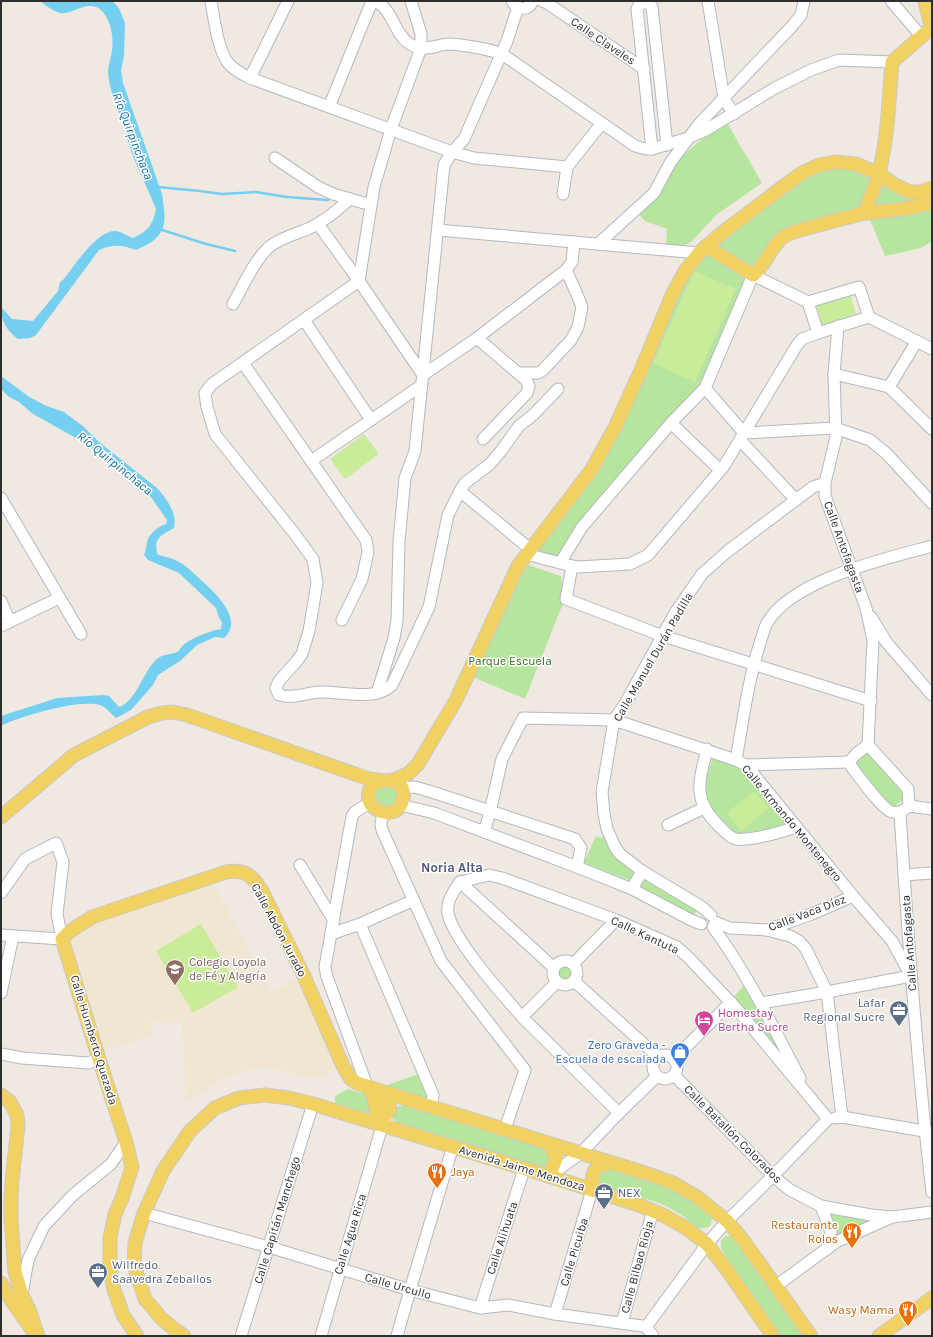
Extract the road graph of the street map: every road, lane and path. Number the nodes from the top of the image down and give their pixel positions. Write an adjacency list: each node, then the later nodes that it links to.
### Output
1 (211, 1): 19 (street)
2 (288, 1): 19 (street)
3 (372, 1): 15 (street); 21 (street)
4 (411, 1): 15 (street)
5 (533, 1): 12 (street)
6 (542, 1): 18 (street, Calle Claveles)
7 (708, 1): 20 (street)
8 (804, 1): 20 (street)
9 (891, 1): 14 (street)
10 (926, 1): 14 (main road)
11 (929, 1): 13 (main road)
12 (516, 4): 16 (street)
13 (932, 6)
14 (928, 32): 17 (main road)
15 (421, 48): 16 (street); 24 (street)
16 (502, 54): 23 (street); 28 (street)
17 (892, 62): 22 (street); 31 (main road)
18 (644, 69): 26 (street); 27 (street)
19 (250, 78): 21 (street)
20 (724, 99): 22 (street); 25 (street)
21 (329, 107): 24 (street)
22 (734, 114): 25 (street)
23 (602, 123): 27 (street); 30 (street)
24 (390, 129): 28 (street); 36 (street)
25 (688, 138): 26 (street); 41 (street)
26 (667, 145): 27 (street)
27 (652, 149)
28 (452, 152): 30 (street); 39 (street)
29 (275, 158): 34 (street)
30 (567, 167): 33 (street)
31 (879, 174): 32 (main road); 37 (main road); 42 (main road)
32 (932, 188)
33 (563, 194)
34 (350, 199): 36 (street); 38 (street)
35 (932, 202): 37 (main road)
36 (371, 205): 45 (street)
37 (865, 214): 44 (main road)
38 (318, 224): 45 (street); 47 (street)
39 (438, 230): 40 (street); 58 (street)
40 (574, 242): 41 (street); 43 (street)
41 (598, 244): 42 (street)
42 (702, 249): 44 (main road); 76 (main road)
43 (566, 270): 52 (street); 56 (street)
44 (753, 275): 46 (street); 60 (street)
45 (359, 280): 49 (street); 58 (street)
46 (808, 302): 48 (street); 51 (street)
47 (233, 304)
48 (869, 317): 50 (street); 53 (street)
49 (304, 320): 55 (street); 62 (street)
50 (838, 326): 51 (street); 57 (street, Calle Antofagasta)
51 (818, 333): 66 (street)
52 (477, 338): 56 (street); 58 (street)
53 (917, 341): 54 (street); 59 (street)
54 (932, 349)
55 (243, 363): 68 (street); 88 (street)
56 (518, 373): 67 (street)
57 (834, 374): 59 (street); 64 (street, Calle Antofagasta)
58 (422, 380): 62 (street); 88 (street)
59 (889, 387): 65 (street)
60 (705, 388): 63 (street); 66 (street)
61 (558, 389): 71 (street)
62 (371, 420): 68 (street)
63 (671, 423): 69 (street); 77 (street)
64 (835, 428): 66 (street); 70 (street, Calle Antofagasta); 74 (street)
65 (932, 429)
66 (742, 436): 69 (street); 73 (street)
67 (483, 439)
68 (311, 461): 83 (street)
69 (720, 470): 78 (street)
70 (825, 483): 73 (street, Calle Manuel Durán Padilla); 79 (street, Calle Antofagasta)
71 (460, 491): 76 (street); 88 (street)
72 (1, 498): 80 (street)
73 (796, 500): 86 (street, Calle Manuel Durán Padilla)
74 (932, 503)
75 (932, 546): 79 (street, Calle Armando Montenegro)
76 (528, 551): 77 (street); 97 (main road)
77 (560, 563): 78 (street)
78 (572, 566): 86 (street)
79 (852, 568): 82 (street, Calle Antofagasta); 87 (street, Calle Armando Montenegro)
80 (59, 598): 84 (street); 85 (street)
81 (1, 601): 84 (street)
82 (866, 608): 89 (street); 90 (street, Calle Antofagasta)
83 (342, 620)
84 (5, 624)
85 (81, 634)
86 (663, 636): 87 (street); 91 (street, Calle Manuel Durán Padilla)
87 (754, 663): 90 (street); 94 (street, Calle Armando Montenegro)
88 (377, 693)
89 (932, 695)
90 (871, 701): 92 (street, Calle Antofagasta)
91 (614, 720): 93 (street); 104 (street); 112 (street, Calle Manuel Durán Padilla)
92 (868, 745): 95 (street); 100 (street)
93 (707, 749): 94 (street); 101 (street)
94 (741, 762): 95 (street); 108 (street, Calle Armando Montenegro)
95 (849, 762): 105 (street)
96 (377, 781): 97 (main road); 98 (main road); 106 (main road)
97 (398, 784): 99 (main road); 104 (street)
98 (370, 802): 103 (main road); 120 (street)
99 (401, 805): 103 (main road); 109 (street)
100 (909, 806): 102 (street); 105 (street)
101 (704, 808): 107 (street); 108 (street)
102 (932, 809)
103 (383, 812): 119 (street)
104 (490, 812): 109 (street); 111 (street)
105 (900, 812): 114 (street, Calle Antofagasta)
106 (1, 817)
107 (668, 824)
108 (797, 827): 118 (street, Calle Armando Montenegro)
109 (484, 832): 111 (street)
110 (300, 865): 120 (street)
111 (576, 867): 116 (street)
112 (642, 871): 116 (street); 122 (street, Calle Manuel Durán Padilla)
113 (932, 873): 114 (street)
114 (904, 875): 131 (street, Calle Antofagasta)
115 (460, 882): 121 (street, Calle Kantuta); 130 (street); 138 (street)
116 (632, 889): 122 (street)
117 (1, 893): 128 (street)
118 (852, 896): 124 (street, Calle Vaca Díez); 131 (street, Calle Armando Montenegro)
119 (414, 900): 123 (street); 154 (street)
120 (334, 920): 125 (street)
121 (616, 920): 129 (street); 136 (street, Calle Kantuta)
122 (713, 921): 124 (street, Calle Vaca Díez); 137 (street, Calle Manuel Durán Padilla)
123 (360, 924): 125 (street); 149 (street)
124 (768, 930): 134 (street)
125 (331, 934): 145 (street)
126 (1, 935): 127 (street)
127 (13, 936): 128 (street); 135 (street)
128 (62, 939): 141 (main road, Calle Humberto Quezada); 145 (main road, Calle Abdon Jurado)
129 (574, 964): 130 (street); 132 (street)
130 (554, 968): 133 (street)
131 (911, 976): 134 (street); 155 (street, Calle Antofagasta)
132 (574, 981): 133 (street); 140 (street)
133 (557, 982): 138 (street)
134 (827, 992): 137 (street); 152 (street)
135 (1, 993)
136 (731, 1002): 142 (street); 147 (street, Calle Kantuta)
137 (760, 1003): 147 (street, Calle Manuel Durán Padilla)
138 (522, 1017): 151 (street)
139 (1, 1054): 141 (street)
140 (658, 1057): 142 (street); 144 (street)
141 (99, 1059): 156 (main road, Calle Humberto Quezada)
142 (674, 1059): 143 (street)
143 (674, 1075): 144 (street); 163 (street, Calle Batallón Colorados)
144 (657, 1076): 151 (street)
145 (367, 1086): 150 (main road, Calle Abdon Jurado)
146 (1, 1095): 179 (main road)
147 (810, 1098): 153 (street, Calle Kantuta)
148 (313, 1104): 150 (main road, Avenida Jaime Mendoza); 169 (main road, Avenida Jaime Mendoza); 173 (street, Calle Capitán Manchego)
149 (431, 1107): 150 (main road, Avenida Jaime Mendoza); 154 (main road, Avenida Jaime Mendoza)
150 (380, 1113): 158 (main road, Avenida Jaime Mendoza); 175 (street, Calle Agua Rica)
151 (619, 1113): 159 (street)
152 (842, 1117): 153 (street); 155 (street)
153 (828, 1119): 163 (street)
154 (505, 1129): 157 (main road, Avenida Jaime Mendoza)
155 (928, 1132): 165 (street, Calle Antofagasta)
156 (126, 1142): 179 (street); 186 (main road, Calle Humberto Quezada)
157 (550, 1144): 159 (main road, Avenida Jaime Mendoza); 162 (main road)
158 (453, 1146): 161 (main road, Avenida Jaime Mendoza); 178 (street)
159 (580, 1154): 160 (main road, Avenida Jaime Mendoza); 162 (street)
160 (610, 1163): 164 (main road); 171 (main road, Avenida Jaime Mendoza)
161 (524, 1169): 162 (main road, Avenida Jaime Mendoza); 181 (street, Calle Alihuata)
162 (549, 1176): 164 (main road, Avenida Jaime Mendoza)
163 (773, 1176): 166 (street, Calle Batallón Colorados); 171 (street)
164 (592, 1190): 167 (main road, Avenida Jaime Mendoza); 182 (street, Calle Picuiba)
165 (932, 1192)
166 (821, 1206): 170 (street, Calle Batallón Colorados); 174 (street)
167 (653, 1210): 172 (main road, Avenida Jaime Mendoza); 183 (street, Calle Bilbao Rioja)
168 (932, 1212): 170 (street, Calle Batallón Colorados)
169 (144, 1213): 173 (street, Calle Urcullo); 187 (main road, Avenida Jaime Mendoza)
170 (892, 1217): 174 (street)
171 (727, 1221): 172 (street); 177 (main road, Avenida Jaime Mendoza)
172 (707, 1244): 184 (street); 191 (main road, Avenida Jaime Mendoza)
173 (269, 1247): 175 (street, Calle Urcullo); 188 (street, Calle Capitán Manchego)
174 (828, 1248): 177 (street)
175 (340, 1269): 178 (street, Calle Urcullo); 189 (street, Calle Agua Rica)
176 (1, 1283): 185 (main road)
177 (776, 1286): 192 (main road, Avenida Jaime Mendoza)
178 (410, 1290): 181 (street, Calle Urcullo); 190 (street)
179 (22, 1295): 185 (main road)
180 (932, 1298): 193 (main road)
181 (480, 1308): 182 (street, Calle Urcullo)
182 (555, 1314): 183 (street, Calle Urcullo)
183 (622, 1323): 184 (street, Calle Urcullo)
184 (649, 1332)
185 (37, 1336)
186 (137, 1336)
187 (184, 1336)
188 (241, 1336)
189 (321, 1336)
190 (397, 1336)
191 (773, 1336)
192 (810, 1336)
193 (879, 1336)

